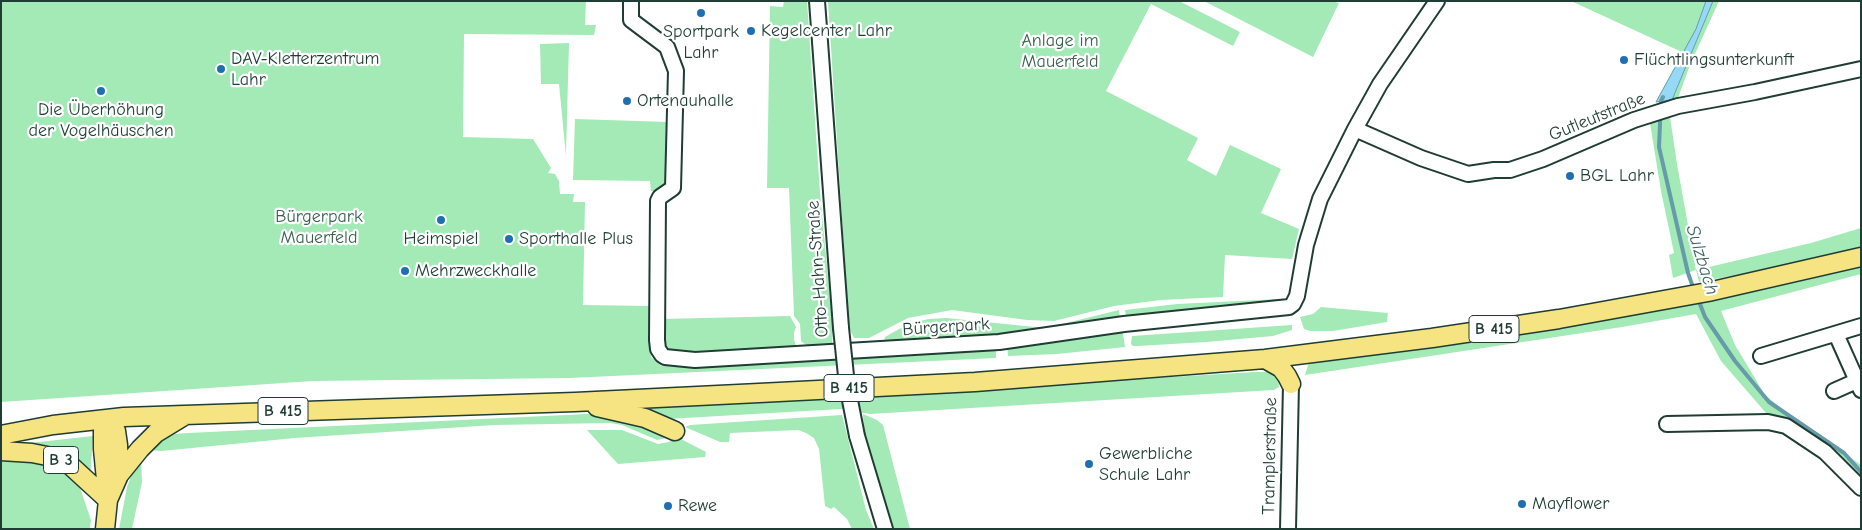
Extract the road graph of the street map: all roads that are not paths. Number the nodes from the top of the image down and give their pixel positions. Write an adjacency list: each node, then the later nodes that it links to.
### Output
1 (631, 1): 5 (street, Bürgerpark)
2 (817, 1): 26 (street, Otto-Hahn-Straße, bridge)
3 (1437, 1): 5 (street)
4 (1861, 69): 5 (street, Gutleutstraße)
5 (1355, 129)
6 (1861, 257): 9 (main road, B 415)
7 (1861, 326): 8 (street)
8 (1836, 334): 10 (street); 12 (street)
9 (1306, 353): 11 (main road, B 415); 13 (main road)
10 (1761, 356)
11 (1265, 358): 13 (main road); 15 (main road, B 415)
12 (1859, 383): 14 (street)
13 (1291, 384): 27 (street, Tramplerstraße)
14 (1834, 391)
15 (575, 402): 16 (main road, B 415); 19 (main road)
16 (186, 414): 17 (main road, B 415); 22 (main road, B 3)
17 (109, 419): 20 (main road, B 415); 22 (main road, B 3); 24 (main road, B 3)
18 (1668, 424): 23 (street)
19 (675, 431)
20 (1, 435)
21 (1, 451): 24 (main road, B 3)
22 (119, 475): 24 (main road, B 3)
23 (1861, 488)
24 (108, 500): 25 (main road, B 3)
25 (105, 529)
26 (885, 529)
27 (1288, 529)

